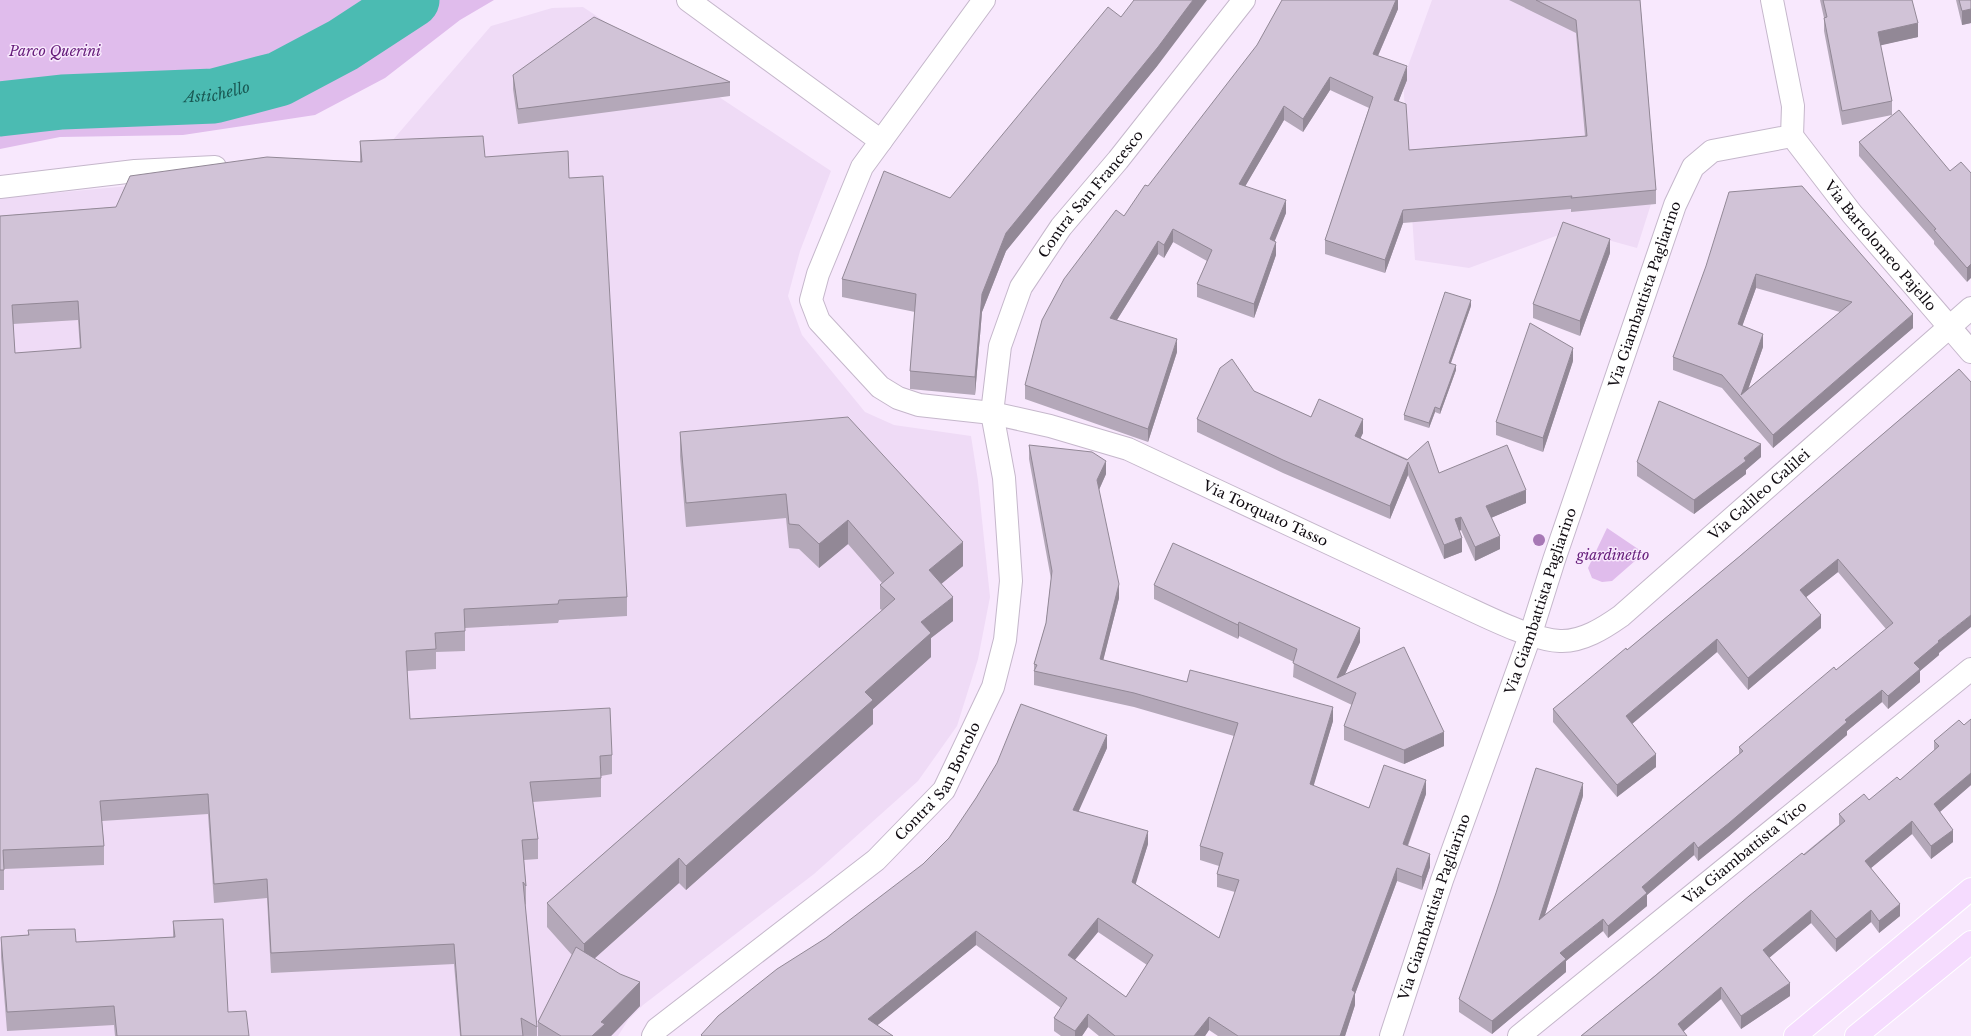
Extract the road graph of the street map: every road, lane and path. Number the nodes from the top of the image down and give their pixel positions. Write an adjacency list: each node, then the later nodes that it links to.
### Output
1 (688, 0): 6 (street)
2 (984, 0): 6 (street, Via Torquato Tasso)
3 (1244, 0): 12 (street, Contra' San Francesco)
4 (1772, 0): 5 (street)
5 (1792, 136): 10 (street, Via Bartolomeo Pajello); 13 (street, Via Giambattista Pagliarino)
6 (881, 141): 12 (street, Via Torquato Tasso)
7 (238, 165): 8 (street)
8 (0, 186)
9 (1971, 308): 10 (street, Via Galileo Galilei)
10 (1949, 327): 11 (street, Via Bartolomeo Pajello); 13 (street, Via Galileo Galilei)
11 (1971, 352)
12 (992, 413): 13 (street, Via Torquato Tasso); 17 (street, Contra' San Bortolo)
13 (1531, 633): 18 (street, Via Giambattista Pagliarino)
14 (1971, 669): 19 (street, Via Giambattista Vico)
15 (1971, 889): 20 (main road)
16 (1971, 942): 21 (main road)
17 (653, 1036)
18 (1391, 1036)
19 (1519, 1036)
20 (1795, 1036)
21 (1856, 1036)

